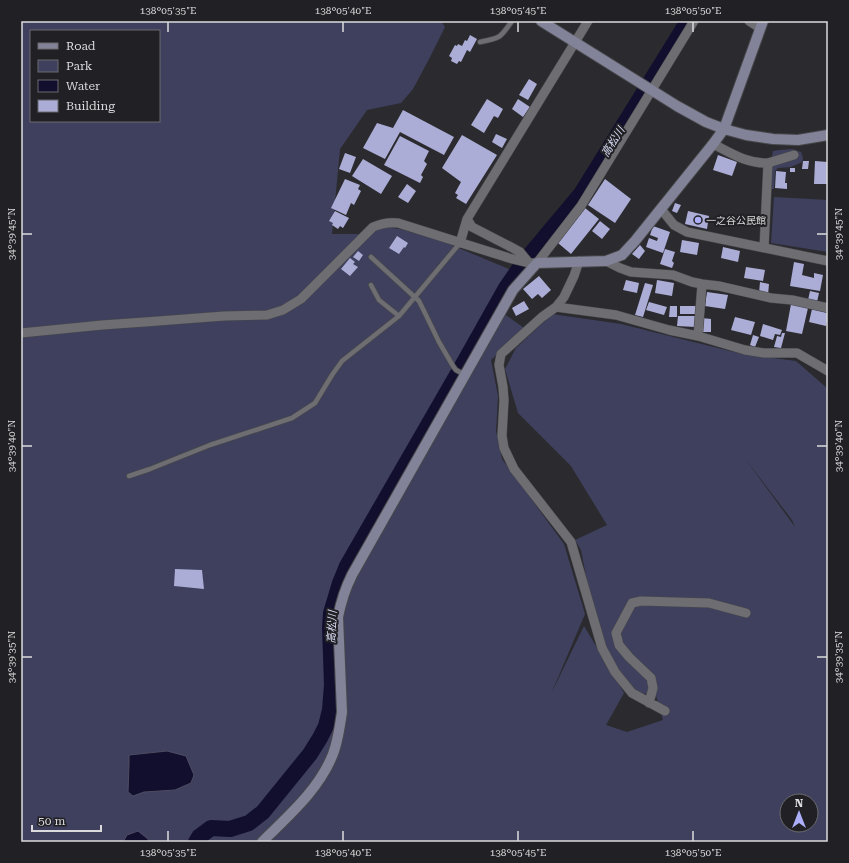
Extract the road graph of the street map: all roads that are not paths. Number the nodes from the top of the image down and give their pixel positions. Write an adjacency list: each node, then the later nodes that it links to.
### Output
1 (512, 21): 7 (lane)
2 (541, 21): 8 (street)
3 (588, 21): 8 (street)
4 (694, 21): 9 (street)
5 (749, 21): 6 (street)
6 (762, 24): 10 (street)
7 (480, 42)
8 (574, 42): 9 (street); 16 (street)
9 (648, 88): 10 (street); 23 (street)
10 (724, 129): 11 (street); 12 (street)
11 (828, 135)
12 (713, 144): 14 (street); 15 (street)
13 (794, 155): 14 (street)
14 (768, 163): 18 (street)
15 (661, 209): 18 (street); 21 (street)
16 (467, 219): 17 (street); 23 (street)
17 (460, 243): 23 (street); 26 (lane); 30 (street)
18 (764, 248): 22 (street)
19 (371, 257): 26 (lane)
20 (579, 261): 21 (street); 23 (street); 27 (street)
21 (606, 261): 24 (street)
22 (828, 262)
23 (533, 263): 33 (street)
24 (702, 284): 28 (street); 31 (street)
25 (371, 285): 29 (lane)
26 (414, 298): 29 (lane); 33 (lane)
27 (556, 307): 31 (street); 36 (street)
28 (828, 308)
29 (399, 316): 34 (lane)
30 (21, 333)
31 (698, 336): 32 (street)
32 (828, 371)
33 (465, 375): 38 (street)
34 (129, 476)
35 (746, 612): 36 (street)
36 (649, 702): 37 (street)
37 (665, 711)
38 (262, 842)

